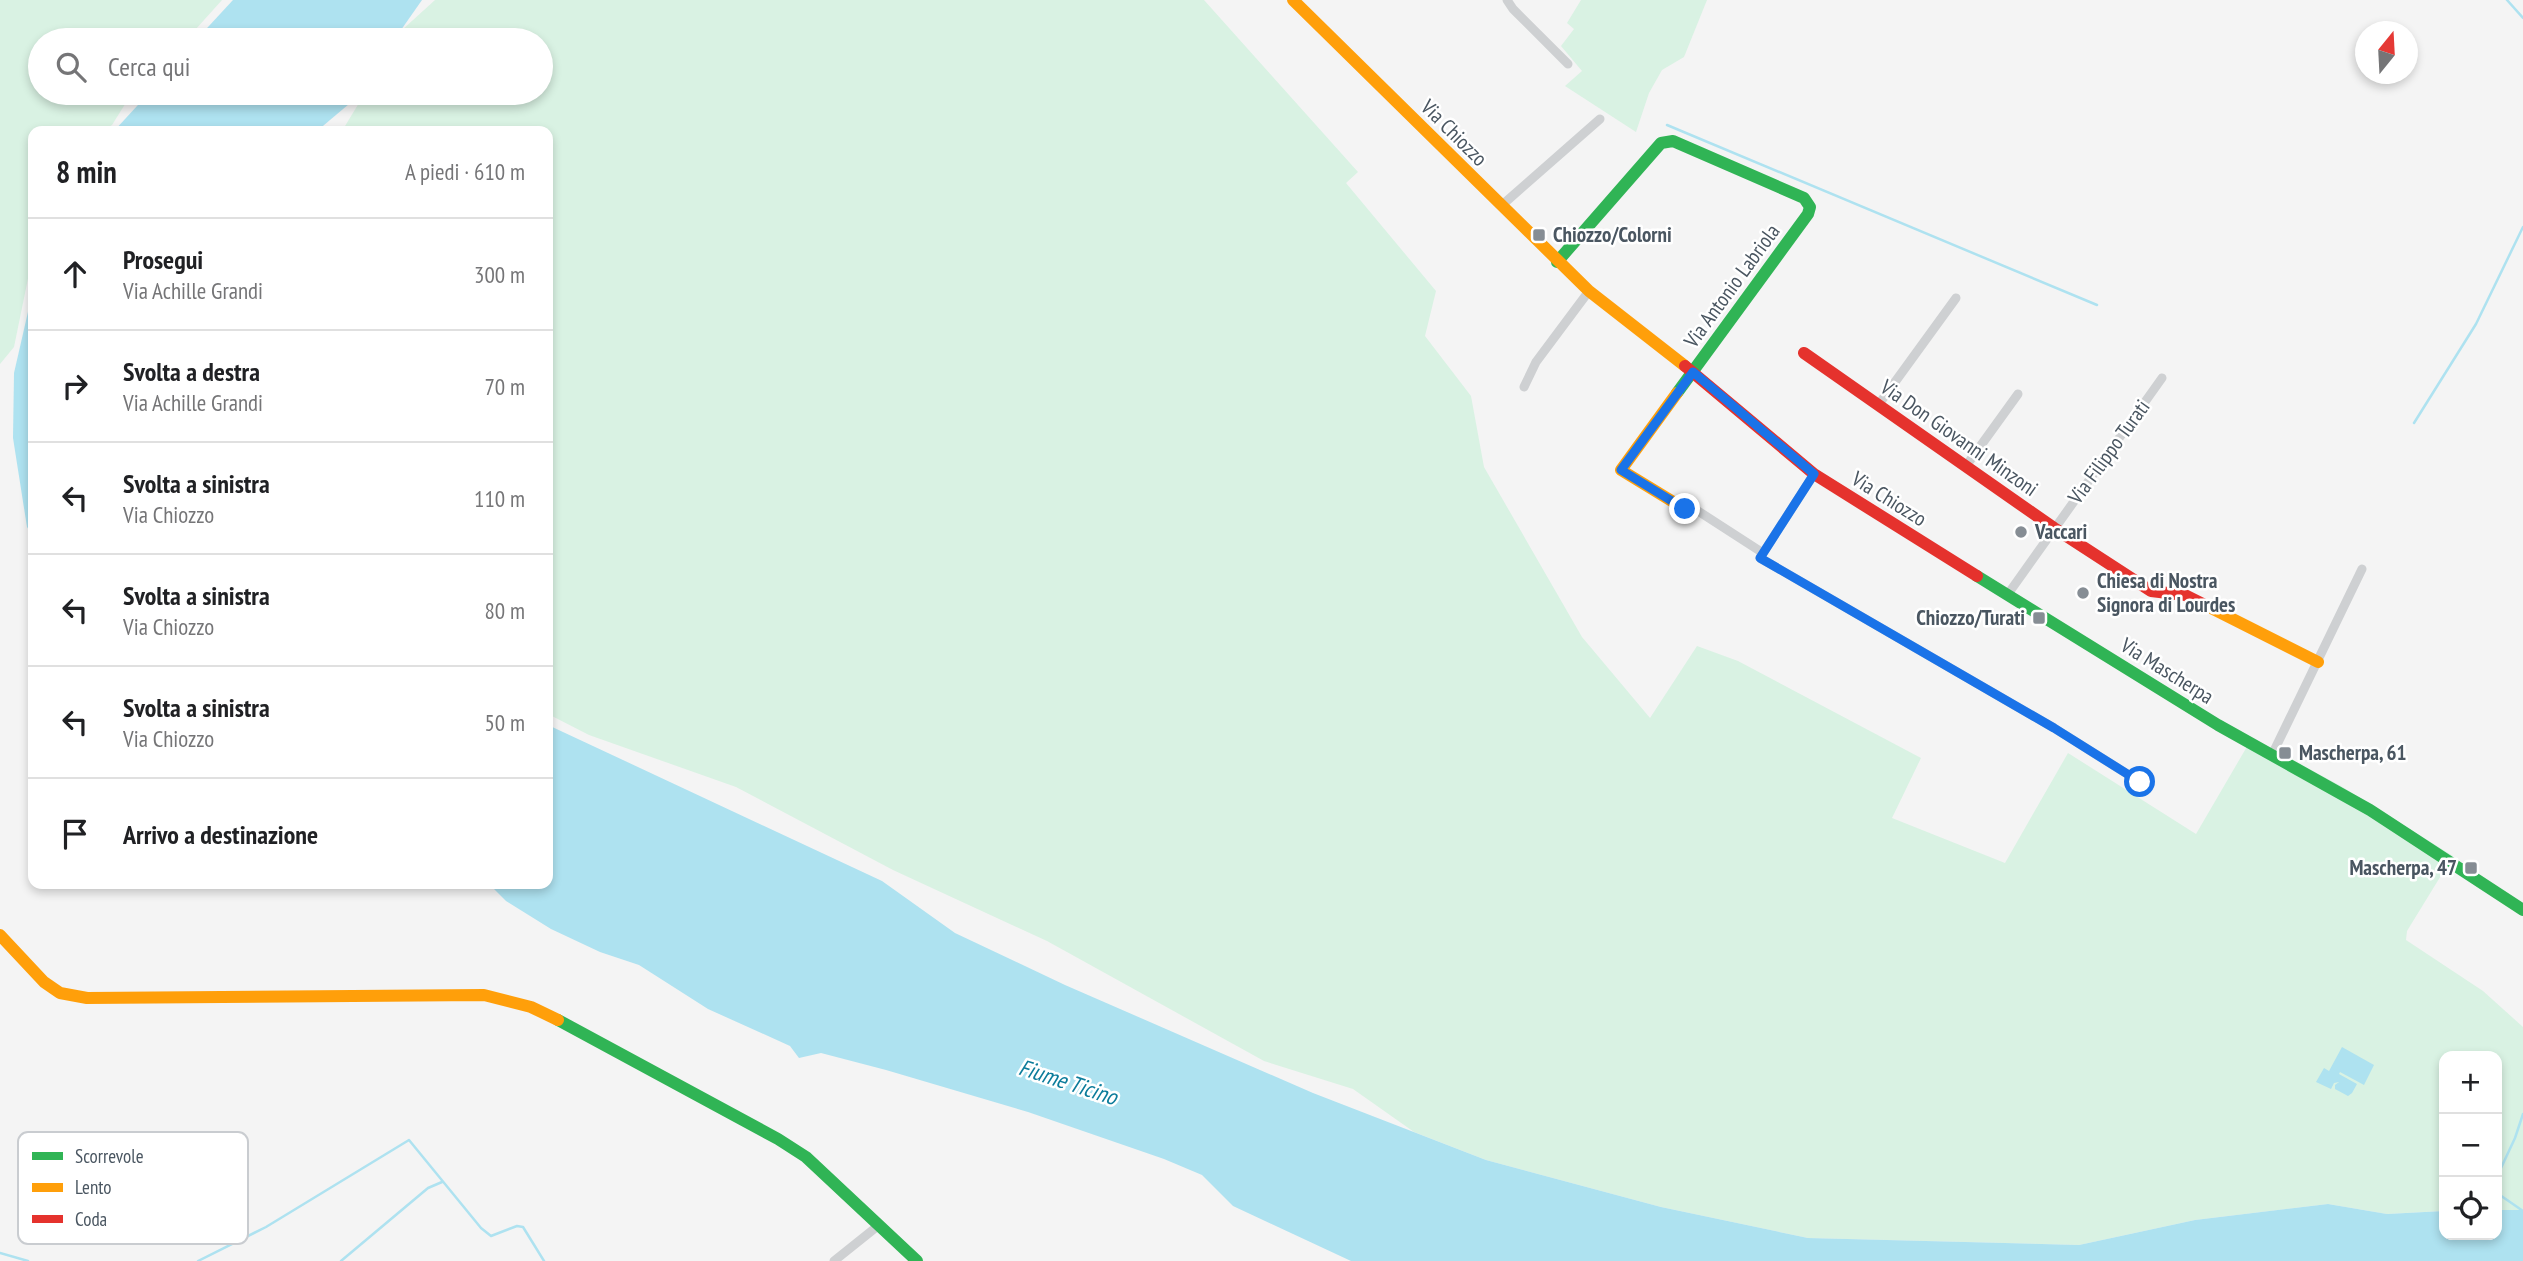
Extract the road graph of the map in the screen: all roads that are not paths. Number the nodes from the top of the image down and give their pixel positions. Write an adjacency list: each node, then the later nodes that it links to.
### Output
1 (1293, 0): 5 (street, Via Chiozzo)
2 (1507, 0): 3 (street)
3 (1568, 64)
4 (1600, 119): 5 (street)
5 (1501, 206): 6 (street, Via Chiozzo)
6 (1557, 262): 7 (street, Via Chiozzo); 10 (street, Via Antonio Labriola)
7 (1589, 291): 10 (street, Via Chiozzo); 12 (street)
8 (1955, 298): 14 (street)
9 (1804, 353): 14 (street, Via Don Giovanni Minzoni)
10 (1693, 372): 16 (street, Via Chiozzo); 17 (street)
11 (2161, 378): 19 (street, Via Filippo Turati)
12 (1524, 387)
13 (2018, 394): 15 (street)
14 (1878, 404): 15 (street, Via Don Giovanni Minzoni)
15 (1966, 466): 19 (street, Via Don Giovanni Minzoni)
16 (1814, 474): 20 (street); 22 (street, Via Chiozzo)
17 (1685, 509)
18 (1698, 511): 20 (street)
19 (2054, 528): 22 (street, Via Filippo Turati); 23 (street, Via Don Giovanni Minzoni)
20 (1763, 553): 25 (street)
21 (2362, 569): 23 (street)
22 (2008, 594): 24 (street, Via Mascherpa)
23 (2318, 662): 24 (street)
24 (2272, 755): 26 (street, Via Mascherpa)
25 (2140, 782)
26 (2523, 910)
27 (0, 935): 28 (street)
28 (879, 1225): 29 (street); 30 (street)
29 (834, 1261)
30 (917, 1261)

